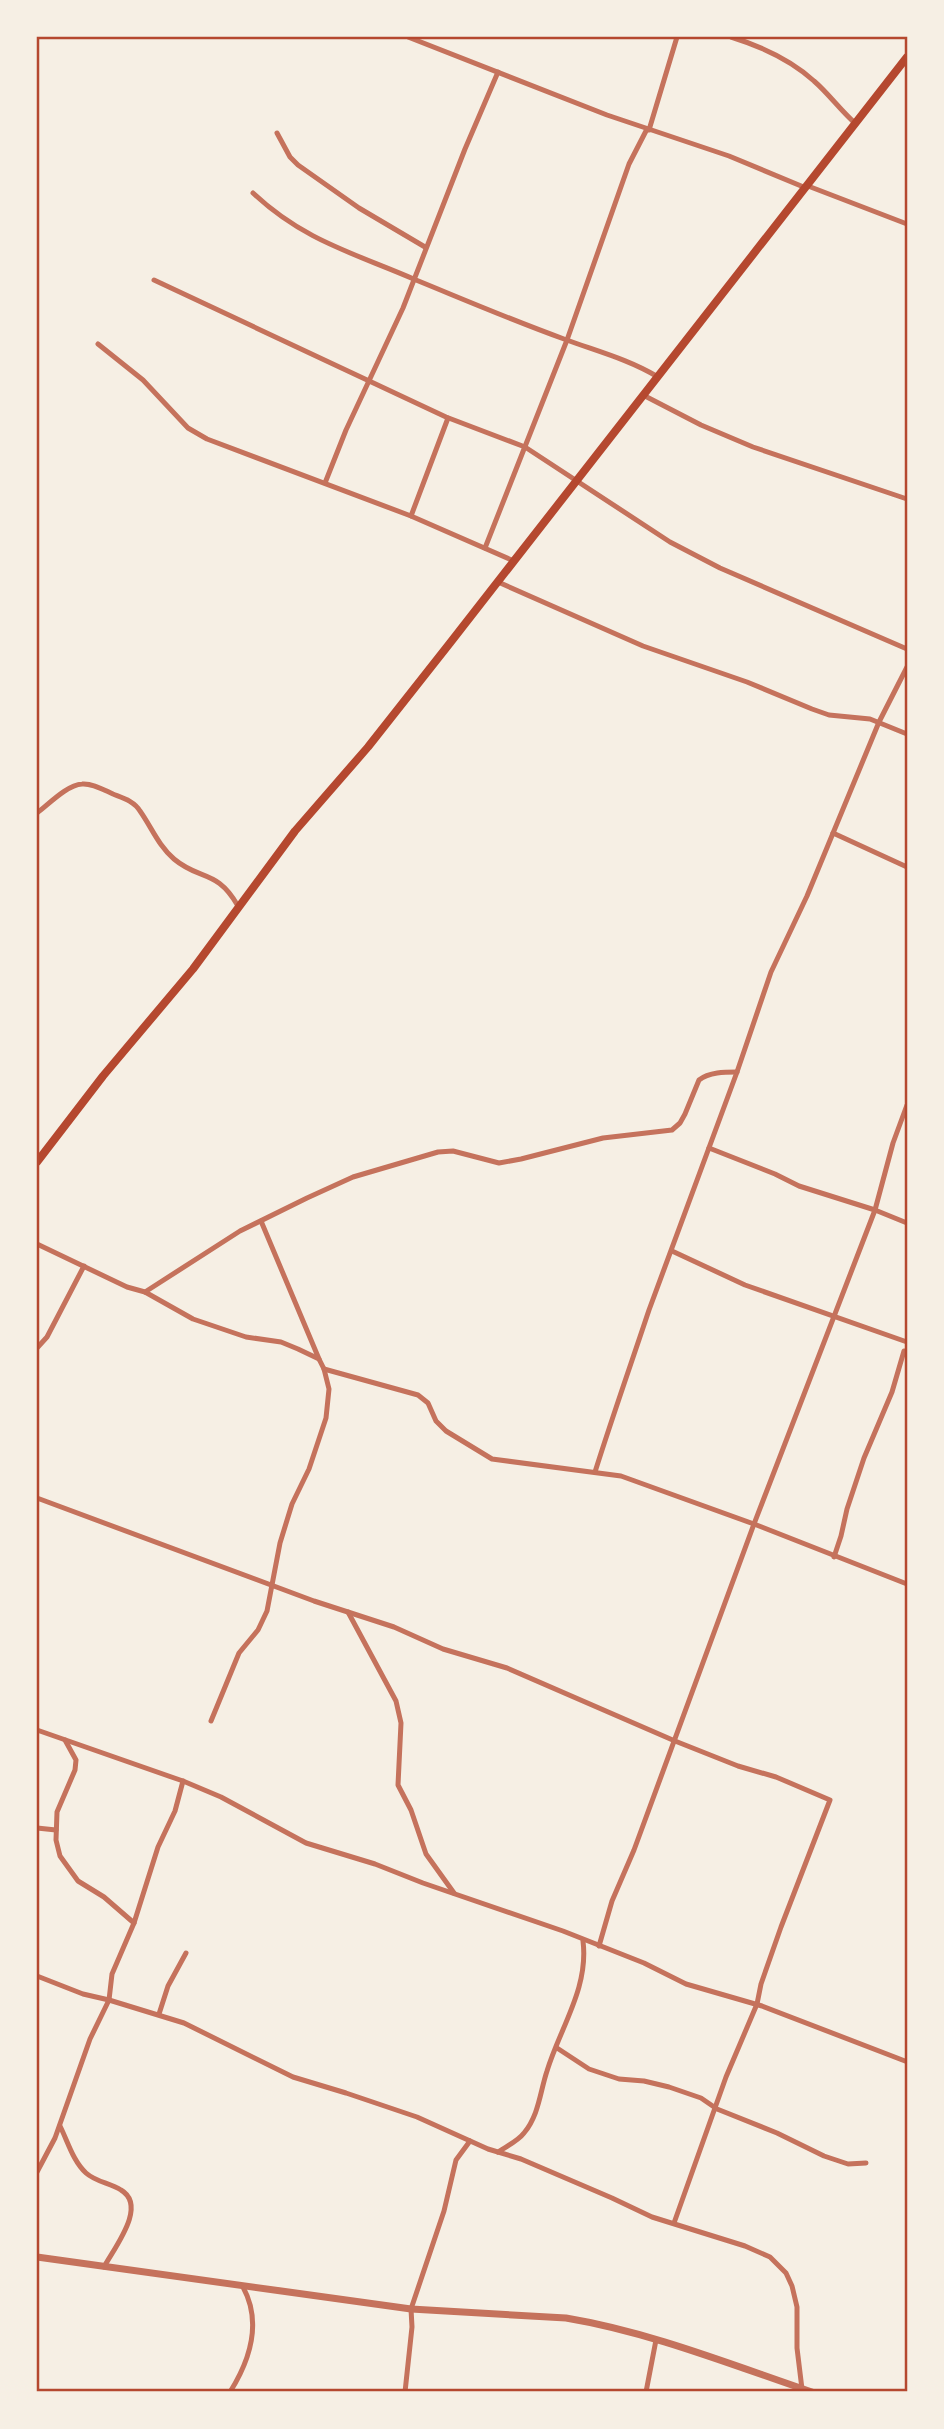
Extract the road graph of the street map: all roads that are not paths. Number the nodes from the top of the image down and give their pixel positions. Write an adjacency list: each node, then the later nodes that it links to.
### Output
1 (408, 37): 5 (street)
2 (677, 37): 7 (street)
3 (731, 37): 6 (street)
4 (907, 57): 6 (main road)
5 (498, 72): 7 (street); 12 (street)
6 (856, 124): 9 (main road)
7 (648, 129): 9 (street); 15 (street)
8 (277, 133): 12 (street)
9 (807, 187): 11 (street); 17 (main road)
10 (253, 193): 13 (street)
11 (907, 224)
12 (425, 247): 13 (street)
13 (414, 279): 15 (street); 18 (street)
14 (155, 280): 18 (street)
15 (567, 340): 17 (street); 21 (street)
16 (98, 344): 23 (street)
17 (658, 377): 19 (main road)
18 (368, 381): 20 (street); 23 (street)
19 (643, 395): 22 (main road); 24 (street)
20 (448, 418): 21 (street); 25 (street)
21 (525, 446): 22 (street); 26 (street)
22 (577, 480): 27 (main road); 29 (street)
23 (325, 483): 25 (street)
24 (907, 499)
25 (411, 516): 26 (street)
26 (485, 548): 27 (street)
27 (514, 561): 28 (main road)
28 (498, 582): 31 (street); 36 (main road)
29 (907, 649)
30 (907, 667): 31 (street)
31 (879, 723): 32 (street); 34 (street)
32 (907, 734)
33 (37, 813): 36 (street)
34 (833, 834): 35 (street); 37 (street)
35 (907, 867)
36 (238, 906): 40 (main road)
37 (737, 1072): 39 (street); 42 (street)
38 (907, 1106): 41 (street)
39 (709, 1148): 41 (street); 45 (street)
40 (37, 1162)
41 (874, 1210): 43 (street); 48 (street)
42 (261, 1221): 47 (street); 52 (street)
43 (907, 1223)
44 (37, 1244): 46 (street)
45 (673, 1251): 48 (street); 54 (street)
46 (84, 1266): 47 (street); 50 (street)
47 (145, 1292): 52 (street)
48 (835, 1315): 49 (street); 56 (street)
49 (907, 1342)
50 (37, 1348)
51 (904, 1351): 57 (street)
52 (319, 1359): 53 (street)
53 (324, 1369): 54 (street); 58 (street)
54 (596, 1472): 56 (street)
55 (37, 1497): 58 (street)
56 (754, 1524): 57 (street); 64 (street)
57 (834, 1557): 59 (street)
58 (272, 1584): 60 (street); 61 (street)
59 (907, 1584)
60 (348, 1612): 64 (street); 68 (street)
61 (211, 1721)
62 (37, 1730): 63 (street)
63 (65, 1740): 65 (street); 67 (street)
64 (675, 1741): 71 (street); 75 (street)
65 (183, 1781): 68 (street); 69 (street)
66 (37, 1828): 67 (street)
67 (56, 1830): 69 (street)
68 (454, 1893): 70 (street)
69 (134, 1923): 74 (street)
70 (583, 1941): 71 (street); 77 (street)
71 (599, 1946): 75 (street)
72 (186, 1953): 76 (street)
73 (37, 1976): 74 (street)
74 (109, 2000): 76 (street); 80 (street)
75 (757, 2004): 78 (street); 79 (street)
76 (159, 2014): 81 (street)
77 (557, 2048): 79 (street); 82 (street)
78 (905, 2061)
79 (717, 2109): 83 (street); 85 (street)
80 (60, 2126): 84 (street); 87 (street)
81 (470, 2141): 82 (street); 89 (street)
82 (498, 2152): 85 (street)
83 (866, 2163)
84 (37, 2172)
85 (674, 2223): 91 (street)
86 (37, 2257): 87 (street)
87 (104, 2267): 88 (street)
88 (243, 2287): 89 (street); 92 (street)
89 (411, 2309): 90 (street); 93 (street)
90 (656, 2340): 91 (street); 94 (street)
91 (802, 2389): 95 (street)
92 (230, 2392)
93 (405, 2392)
94 (646, 2392)
95 (813, 2392)

